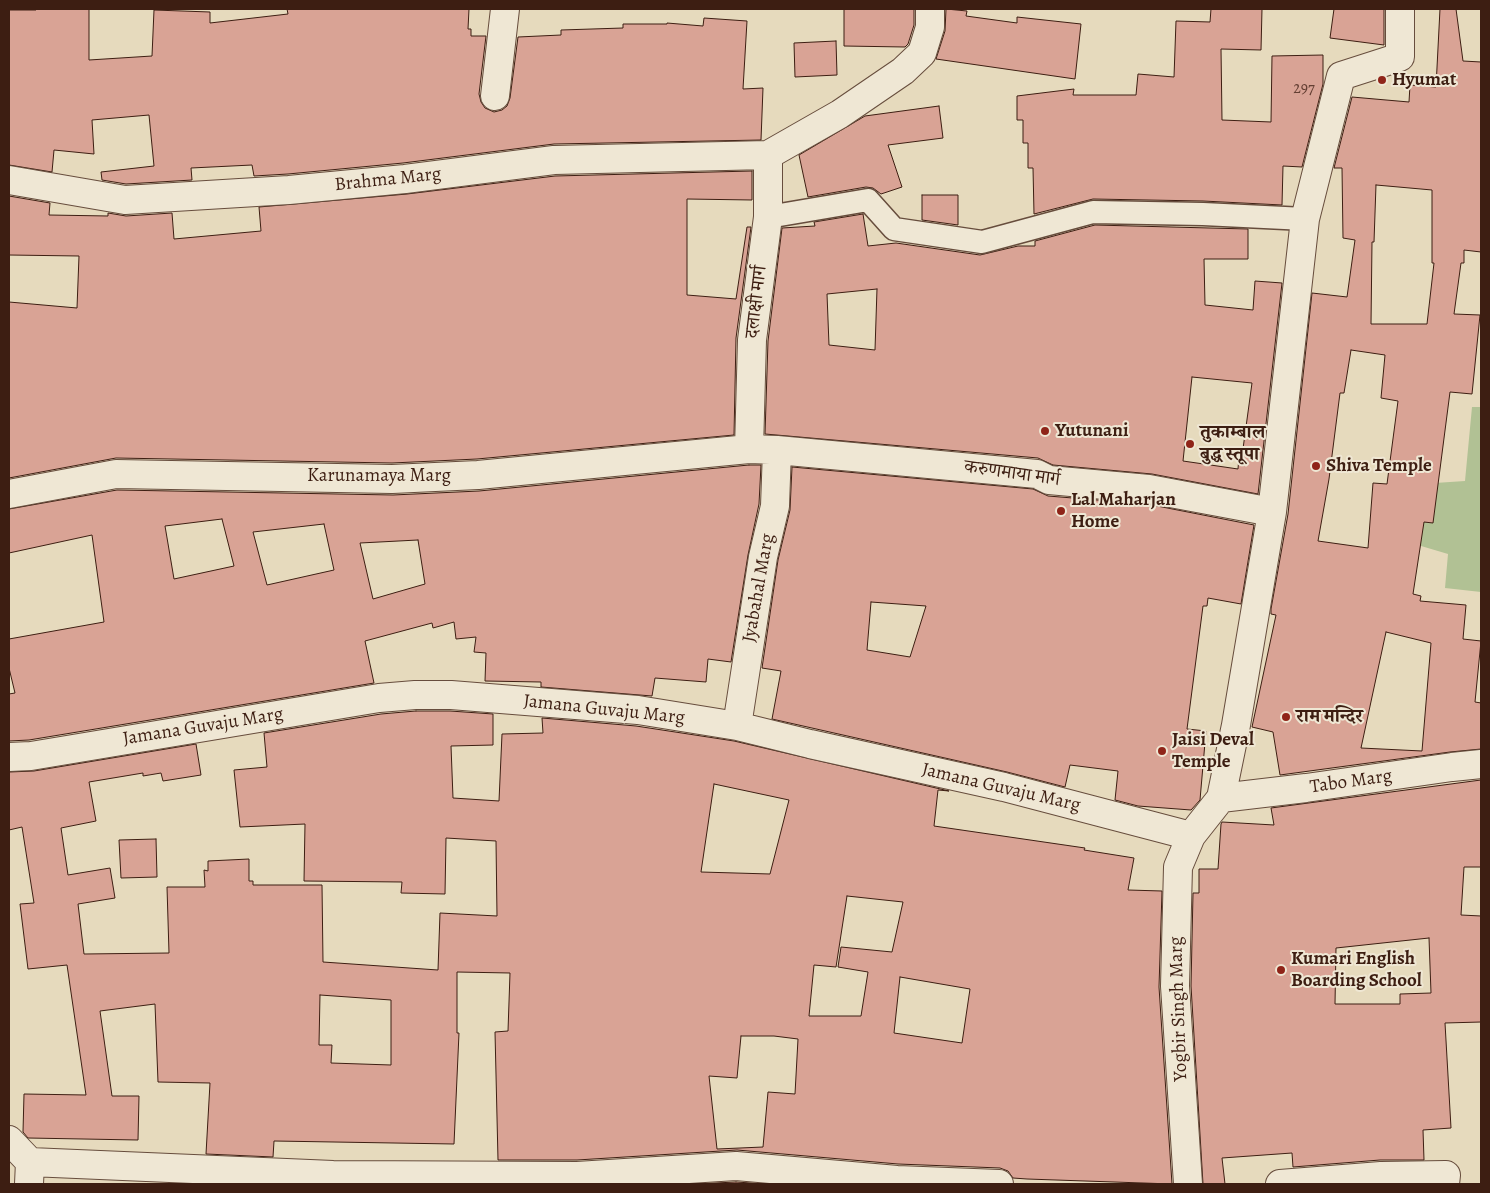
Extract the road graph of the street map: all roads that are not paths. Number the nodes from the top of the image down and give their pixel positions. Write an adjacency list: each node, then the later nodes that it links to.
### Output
1 (505, 9): 4 (street)
2 (930, 9): 5 (street)
3 (1400, 9): 8 (street)
4 (495, 96)
5 (768, 155): 6 (street, Brahma Marg); 7 (street, दलाक्षी मार्ग)
6 (9, 180)
7 (768, 217): 8 (street); 9 (street, दलाक्षी मार्ग)
8 (1305, 219): 12 (street)
9 (749, 449): 10 (street, करुणमाया मार्ग); 11 (street, Karunamaya Marg)
10 (778, 450): 12 (street, करुणमाया मार्ग); 13 (street, Jyabahal Marg)
11 (9, 494)
12 (1272, 512): 16 (street)
13 (737, 726): 14 (street, Jamana Guvaju Marg); 17 (street, Jamana Guvaju Marg)
14 (9, 757)
15 (1481, 764): 16 (street, Tabo Marg)
16 (1221, 798): 17 (street, Yogbir Singh Marg)
17 (1191, 836): 21 (street, Yogbir Singh Marg)
18 (9, 1140): 19 (street)
19 (30, 1173): 20 (street)
20 (999, 1184)
21 (1188, 1184)
22 (1280, 1184): 23 (street)
23 (1445, 1184)

